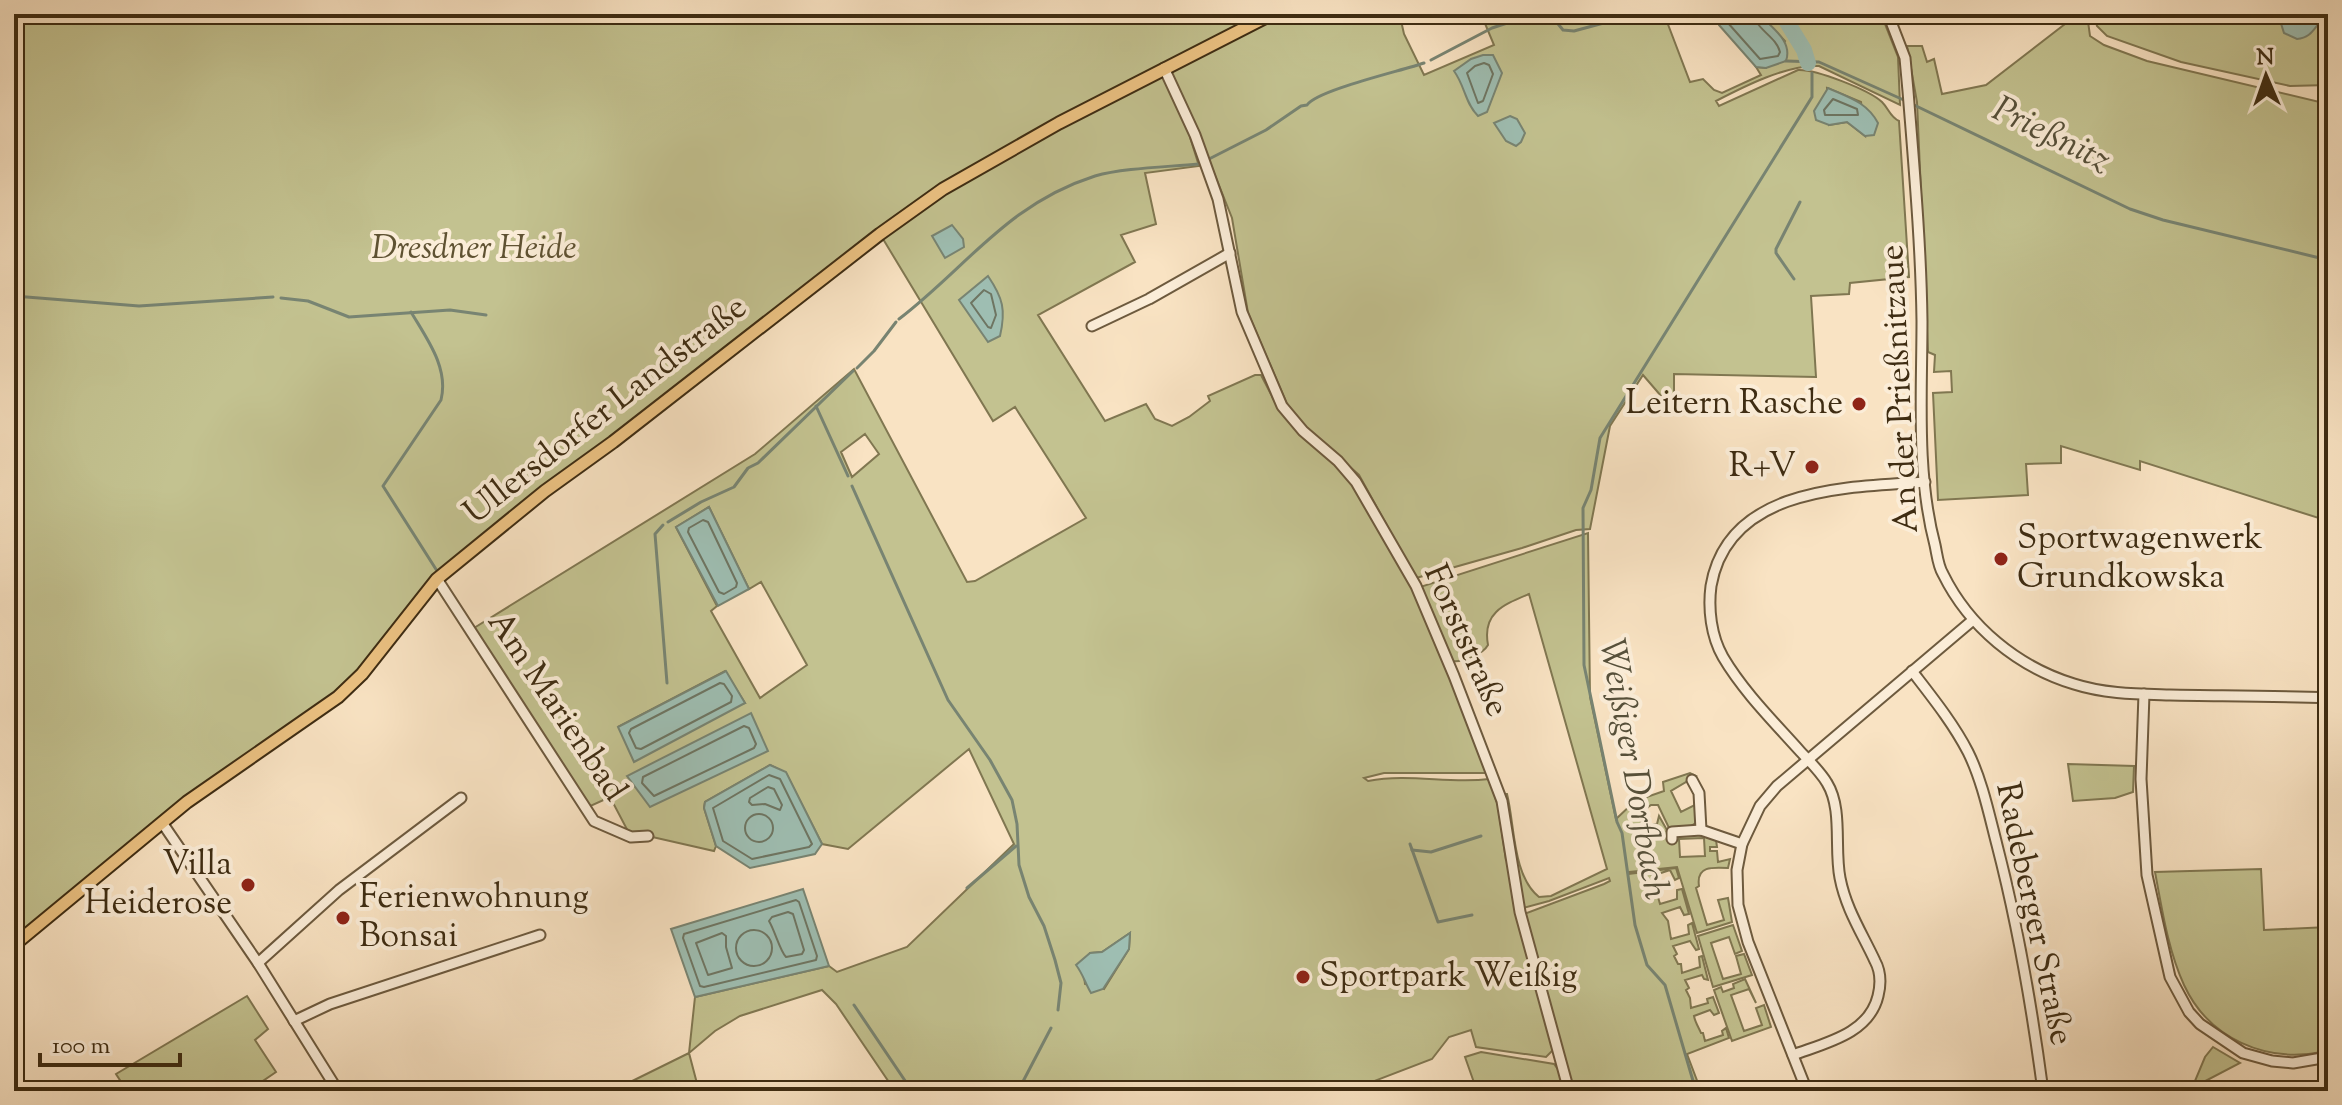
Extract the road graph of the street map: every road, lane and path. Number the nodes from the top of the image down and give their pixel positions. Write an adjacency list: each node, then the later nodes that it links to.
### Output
1 (1272, 14): 3 (main road, Ullersdorfer Landstraße)
2 (1888, 14): 6 (street, An der Prießnitzaue)
3 (1164, 68): 4 (street, Forststraße); 7 (main road, Ullersdorfer Landstraße)
4 (1230, 253): 5 (street); 27 (street, Forststraße)
5 (1092, 326)
6 (1925, 482): 8 (street, An der Prießnitzaue); 12 (street)
7 (437, 579): 15 (main road, Ullersdorfer Landstraße); 17 (street, Am Marienbad)
8 (1973, 620): 9 (street); 10 (street, An der Prießnitzaue)
9 (1912, 671): 12 (street); 29 (street, Radeberger Straße)
10 (2144, 694): 11 (street, An der Prießnitzaue); 25 (street)
11 (2328, 698)
12 (1807, 759): 19 (street); 24 (street)
13 (1697, 785): 16 (street)
14 (461, 798): 22 (street)
15 (163, 824): 21 (main road, Ullersdorfer Landstraße); 22 (street)
16 (1701, 830): 18 (street); 19 (street)
17 (648, 836)
18 (1672, 839)
19 (1742, 844): 24 (street)
20 (540, 935): 23 (street)
21 (14, 945)
22 (258, 963): 23 (street)
23 (294, 1021): 26 (street)
24 (1793, 1055): 28 (street)
25 (2328, 1057)
26 (338, 1091)
27 (1569, 1091)
28 (1807, 1091)
29 (2043, 1091)

